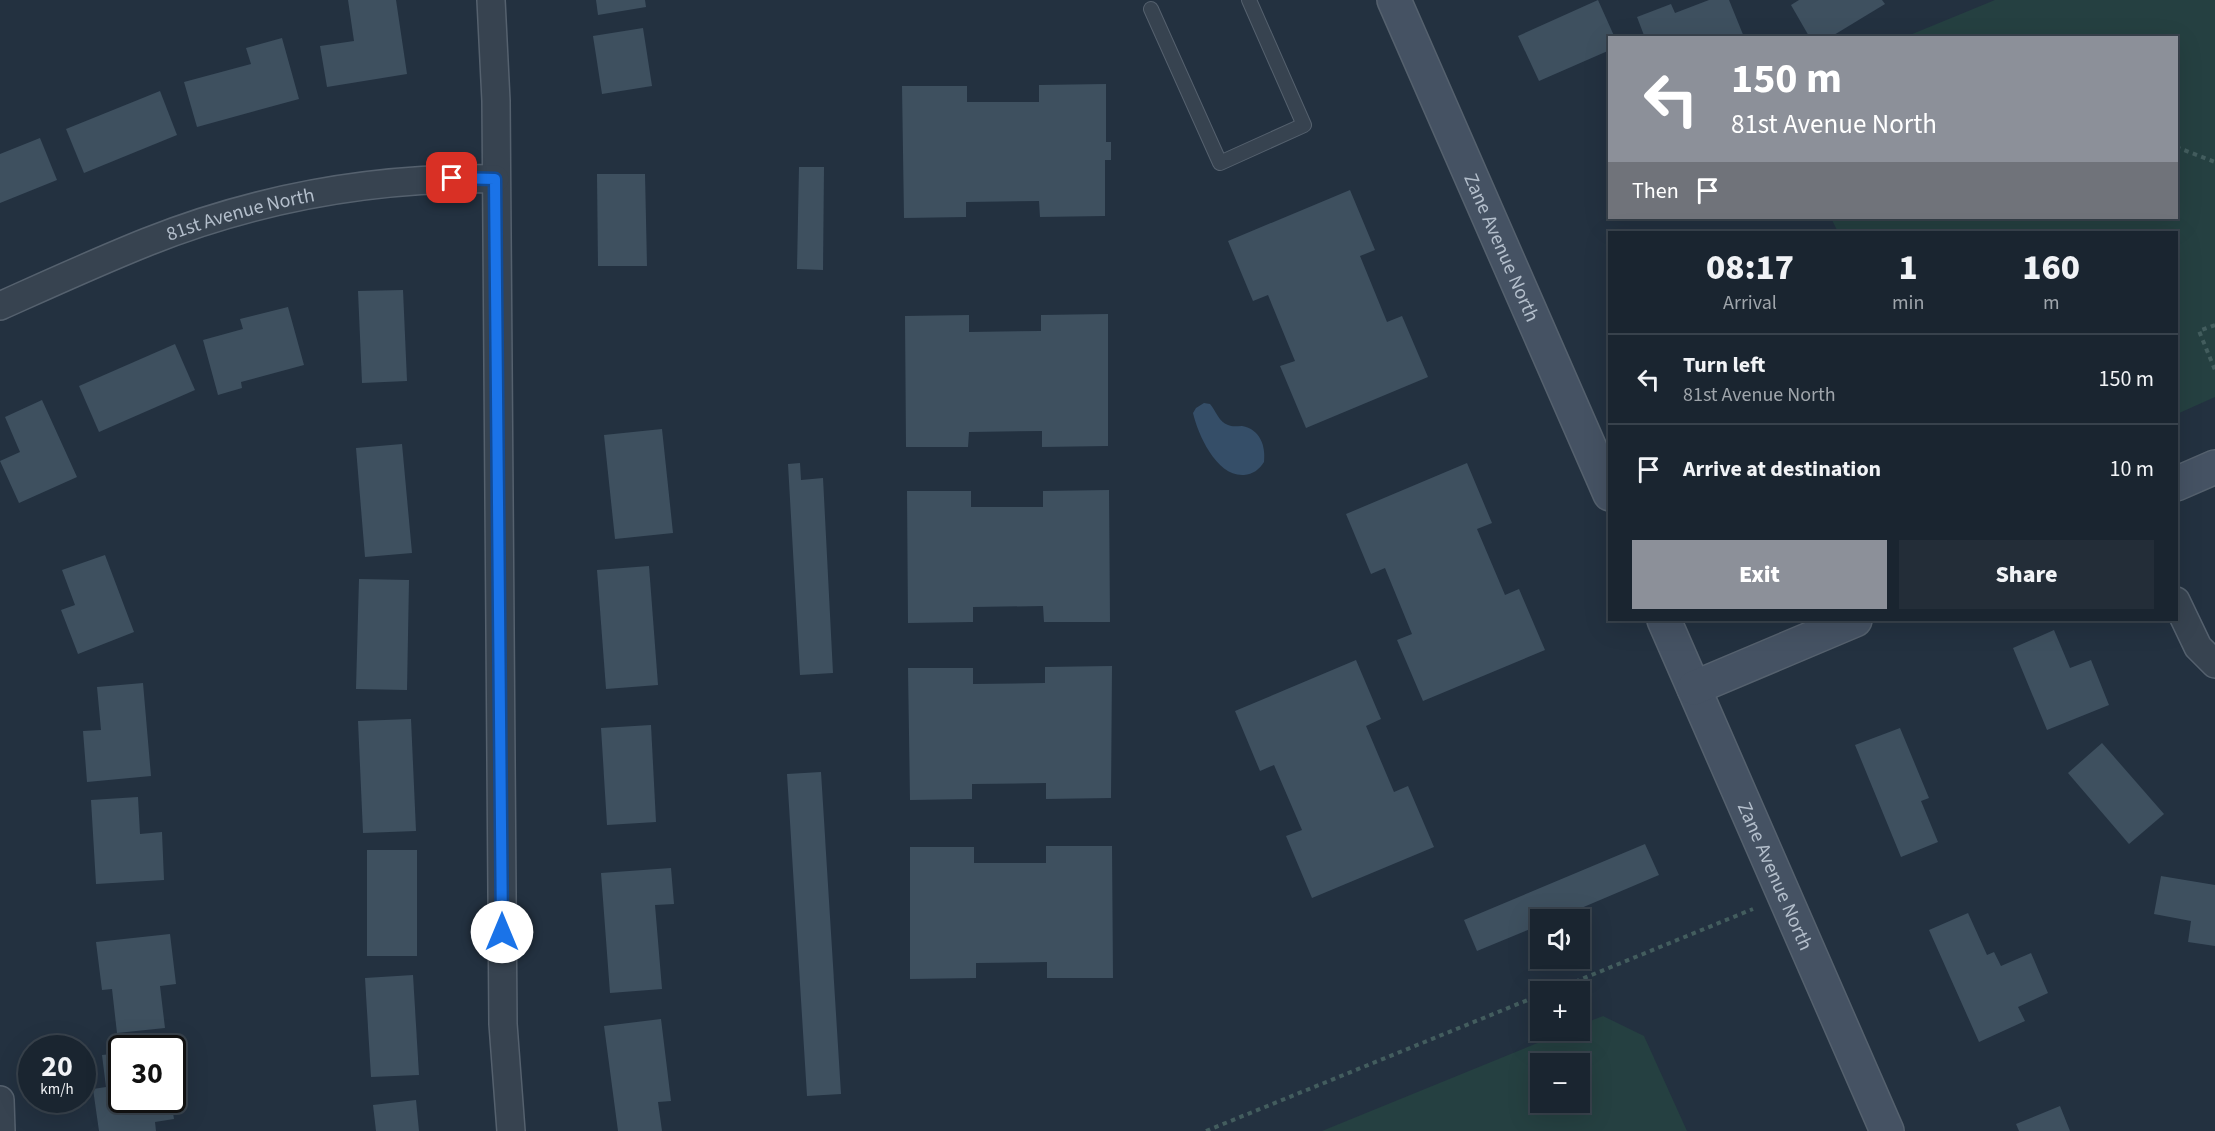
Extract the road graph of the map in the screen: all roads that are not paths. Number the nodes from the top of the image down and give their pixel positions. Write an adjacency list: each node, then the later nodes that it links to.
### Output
1 (491, 0): 5 (street)
2 (1249, 0): 4 (lane)
3 (1394, 0): 9 (main road, Zane Avenue North)
4 (1151, 9)
5 (495, 179): 6 (street, 81st Avenue North); 17 (street)
6 (0, 306)
7 (2215, 467): 8 (main road)
8 (2178, 483)
9 (1608, 489)
10 (2178, 605): 13 (street)
11 (1664, 621): 14 (main road, Zane Avenue North)
12 (1854, 621): 14 (main road)
13 (2215, 664)
14 (1694, 688): 18 (main road, Zane Avenue North)
15 (0, 1100): 16 (street)
16 (2, 1131)
17 (511, 1131)
18 (1887, 1131)

